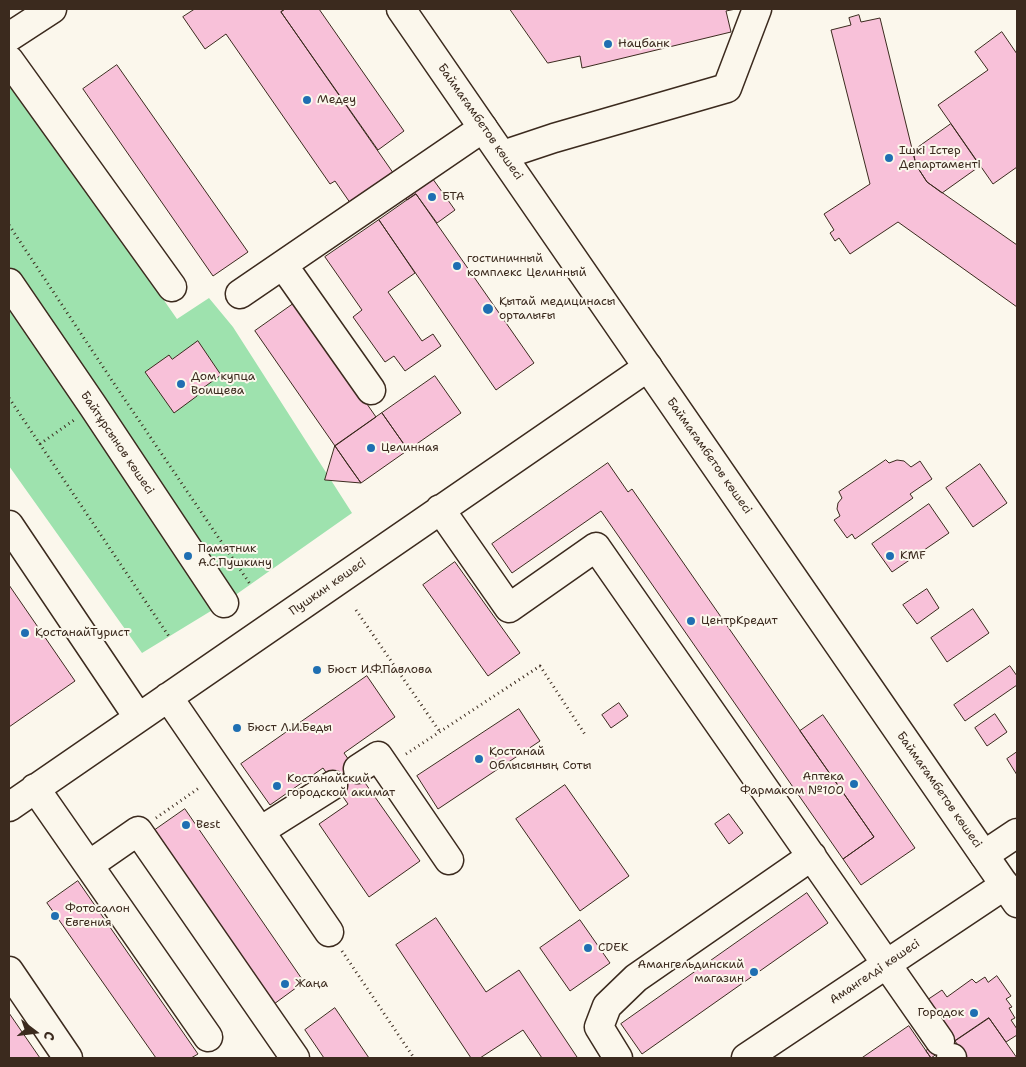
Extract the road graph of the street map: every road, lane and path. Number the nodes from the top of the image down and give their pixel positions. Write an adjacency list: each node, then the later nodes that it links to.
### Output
1 (52, 9): 4 (street)
2 (401, 9): 6 (street, Баймағамбетов көшесі)
3 (757, 9): 7 (street)
4 (9, 37)
5 (9, 60): 11 (street)
6 (483, 128): 7 (street, Баймағамбетов көшесі); 9 (street)
7 (503, 155): 13 (street, Баймағамбетов көшесі)
8 (9, 225): 18 (path)
9 (283, 265): 12 (street); 14 (street)
10 (9, 283): 19 (street, Байтұрсынов көшесі)
11 (172, 287)
12 (240, 294)
13 (648, 368): 16 (street, Пушкин көшесі); 34 (street, Баймағамбетов көшесі)
14 (372, 390)
15 (9, 398): 21 (path)
16 (440, 509): 22 (street, Пушкин көшесі); 35 (street)
17 (9, 525): 23 (street)
18 (250, 584)
19 (224, 603)
20 (356, 610): 24 (path)
21 (170, 638)
22 (168, 697): 23 (street, Пушкин көшесі); 32 (street)
23 (138, 717): 30 (street, Пушкин көшесі)
24 (440, 732): 25 (path); 26 (path)
25 (586, 736)
26 (404, 755)
27 (358, 769): 36 (street)
28 (332, 785): 32 (street)
29 (199, 788): 31 (path)
30 (16, 799): 37 (street)
31 (138, 831): 37 (street); 45 (street)
32 (260, 831): 39 (street)
33 (1017, 833): 34 (street)
34 (984, 855): 38 (street, Баймағамбетов көшесі)
35 (812, 856): 40 (street); 47 (street)
36 (449, 860)
37 (89, 866): 42 (street)
38 (1011, 894): 40 (street, Амангелді көшесі)
39 (330, 932): 46 (path)
40 (887, 964): 43 (street); 48 (street, Амангелді көшесі)
41 (9, 971): 44 (street)
42 (208, 1037)
43 (948, 1053)
44 (68, 1058)
45 (295, 1058)
46 (414, 1058)
47 (618, 1058)
48 (746, 1058)

